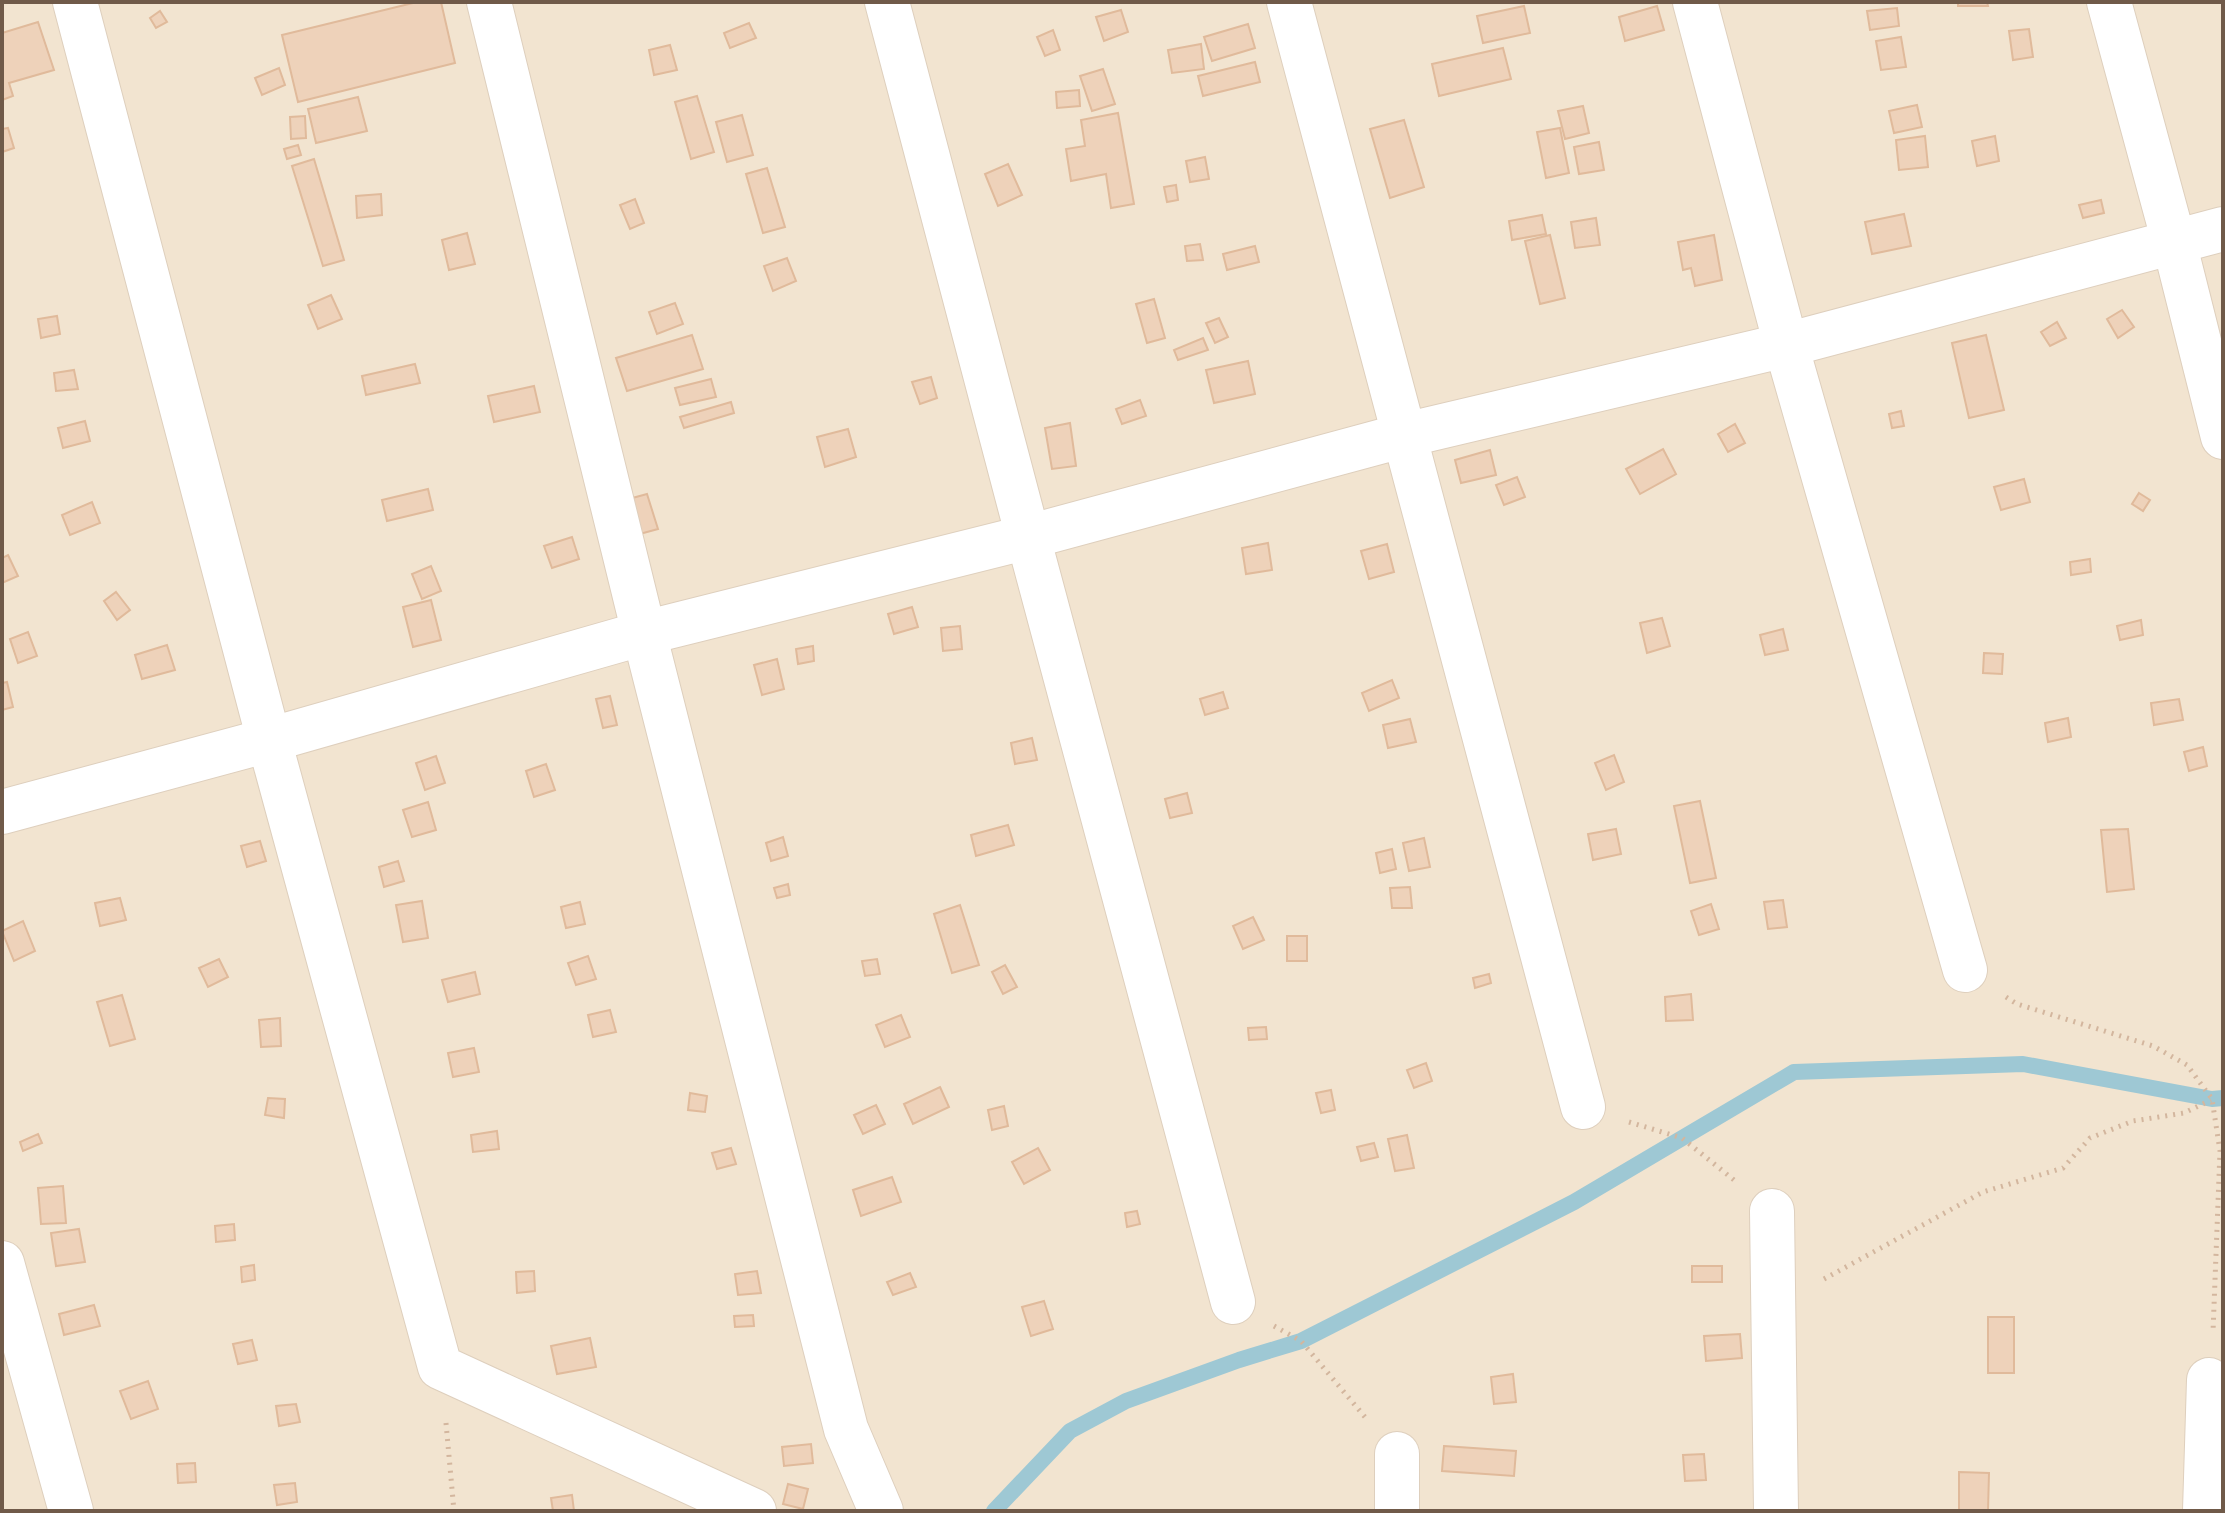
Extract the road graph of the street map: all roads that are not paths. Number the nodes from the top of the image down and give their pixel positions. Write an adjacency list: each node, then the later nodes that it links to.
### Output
1 (75, 2): 14 (street)
2 (489, 2): 13 (street)
3 (887, 2): 12 (street)
4 (1289, 2): 10 (street)
5 (1695, 2): 9 (street)
6 (2109, 2): 8 (street)
7 (2223, 229): 8 (street)
8 (2174, 242): 9 (street); 11 (street)
9 (1786, 345): 10 (street); 16 (street)
10 (1405, 435): 12 (street); 17 (street)
11 (2223, 437)
12 (1028, 537): 13 (street); 20 (street)
13 (644, 633): 14 (street); 25 (street)
14 (269, 740): 15 (street); 24 (street)
15 (2, 812)
16 (1965, 970)
17 (1583, 1107)
18 (1772, 1211): 27 (street)
19 (2, 1263): 23 (street)
20 (1233, 1302)
21 (2209, 1380): 28 (street)
22 (1397, 1454): 26 (street)
23 (71, 1511)
24 (754, 1511)
25 (881, 1511)
26 (1397, 1511)
27 (1776, 1511)
28 (2205, 1511)

